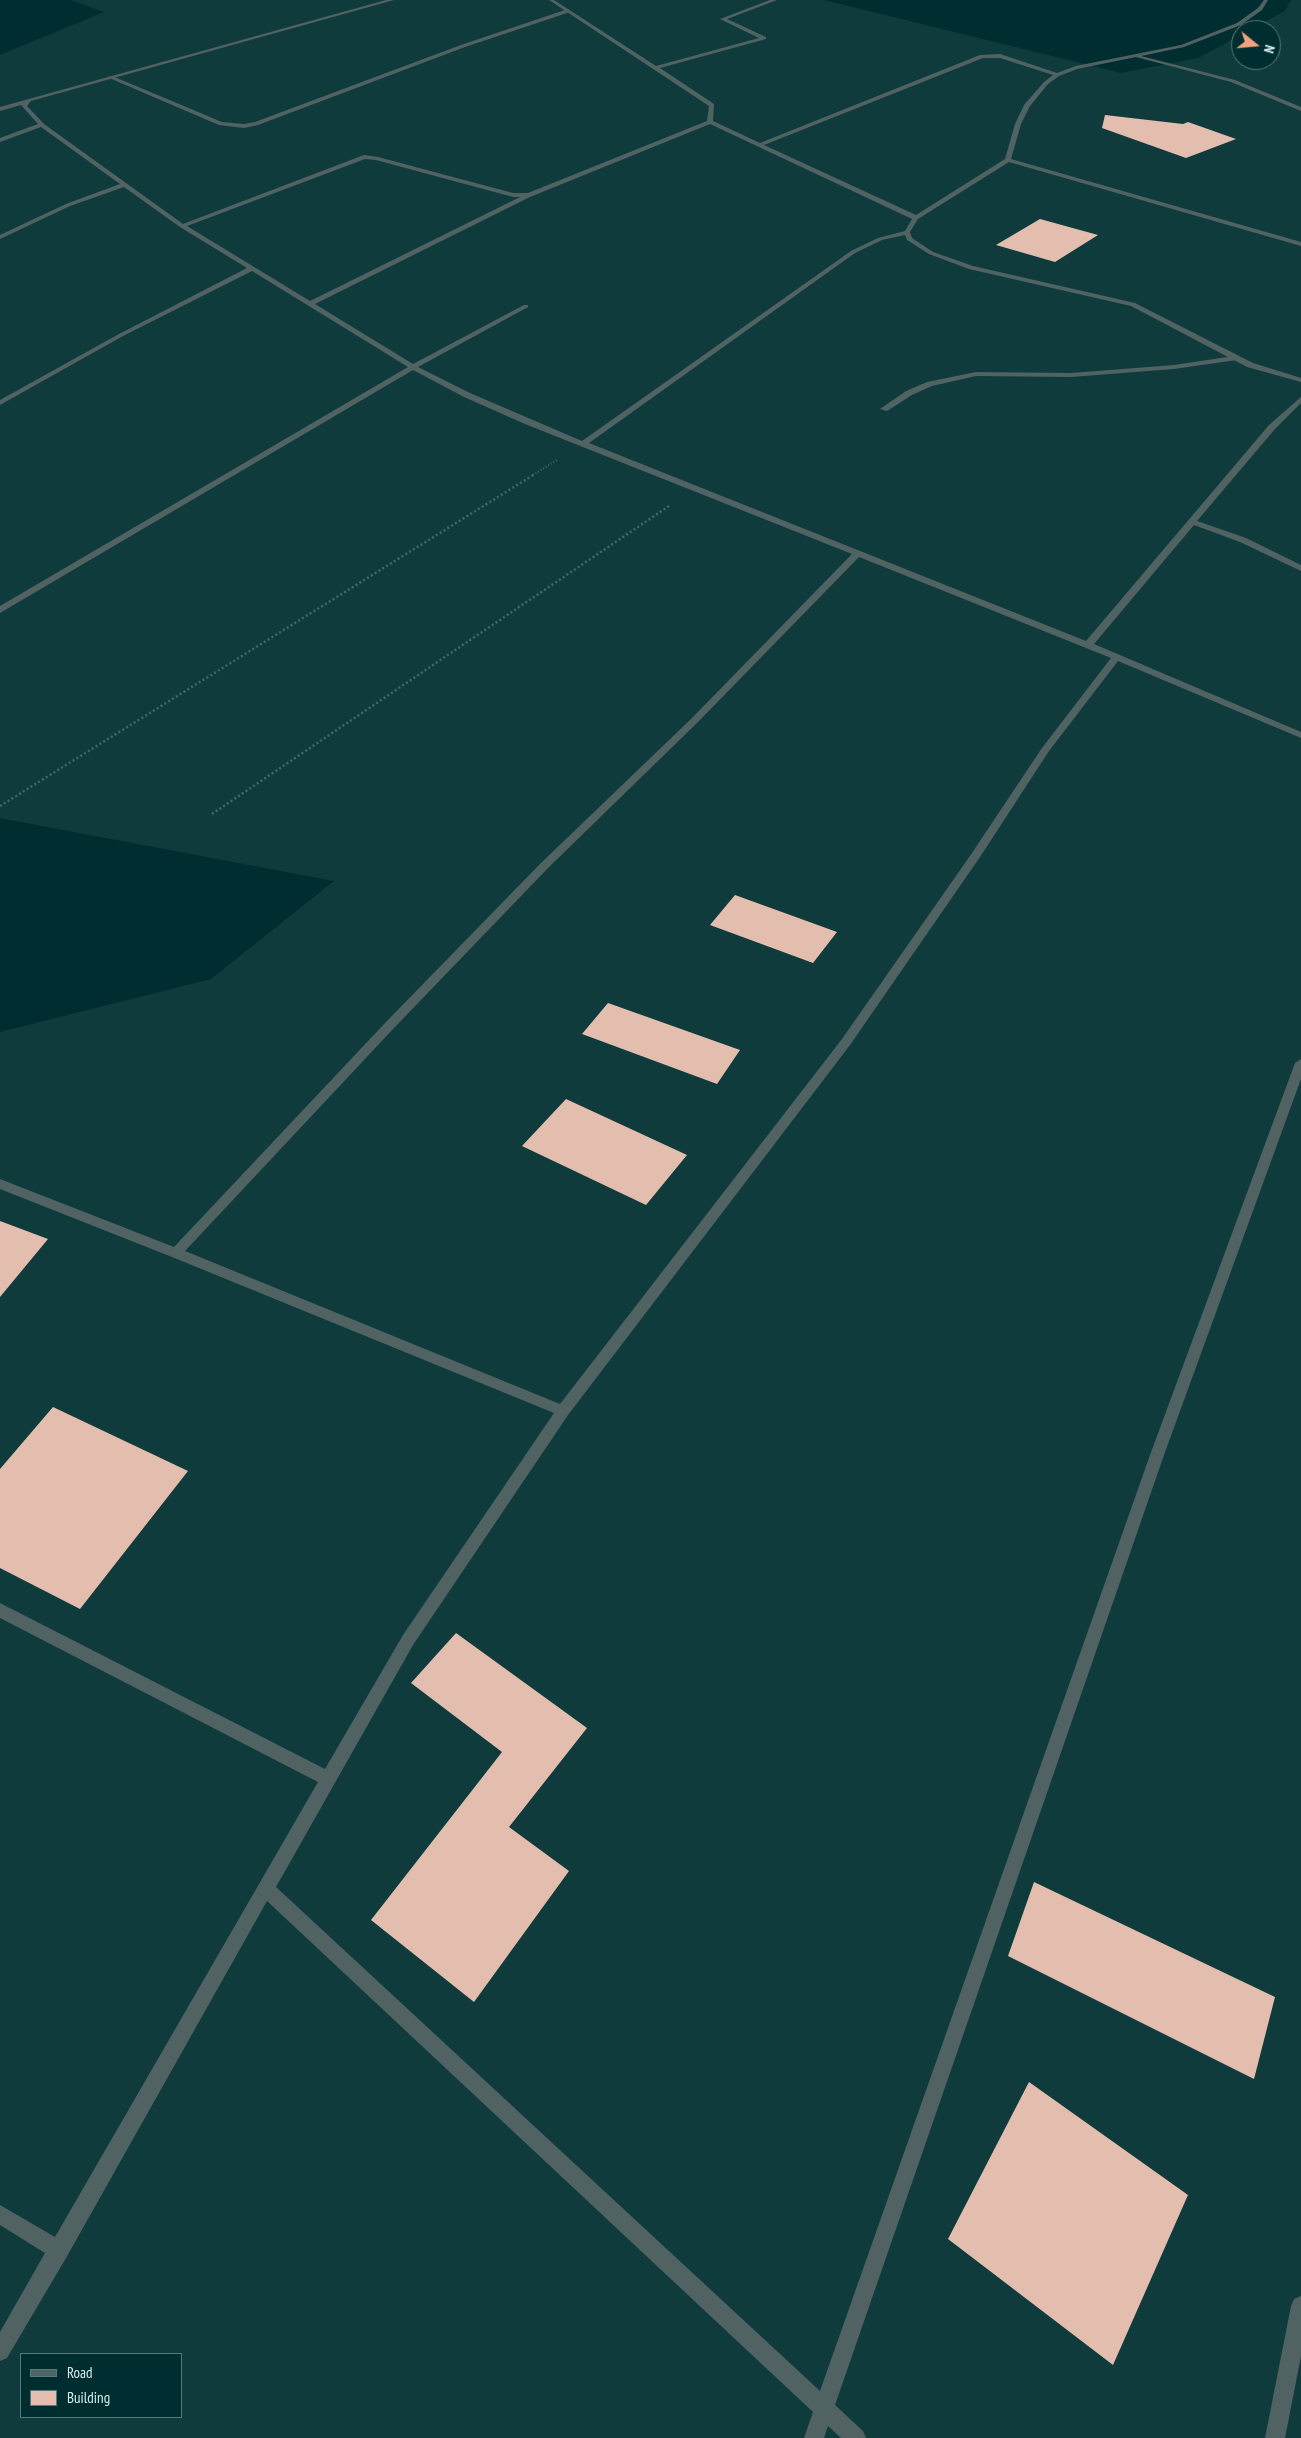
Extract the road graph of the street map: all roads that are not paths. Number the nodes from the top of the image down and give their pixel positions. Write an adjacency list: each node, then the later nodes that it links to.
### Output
1 (392, 0): 9 (street)
2 (551, 0): 5 (street)
3 (775, 0): 7 (street)
4 (1266, 0): 6 (street)
5 (568, 11): 7 (street); 9 (street)
6 (1133, 55): 8 (street); 12 (street)
7 (655, 68): 13 (street)
8 (1057, 75): 16 (street); 17 (street)
9 (110, 78): 10 (street)
10 (24, 103): 11 (street); 14 (street)
11 (0, 109)
12 (1301, 109)
13 (710, 122): 16 (street); 19 (street)
14 (42, 125): 15 (street); 18 (street)
15 (0, 140)
16 (762, 144): 20 (street)
17 (1008, 160): 20 (street); 24 (street)
18 (123, 185): 21 (street); 23 (street)
19 (529, 195): 21 (street); 26 (street)
20 (916, 218): 22 (street)
21 (182, 226): 25 (street)
22 (907, 232): 28 (street); 34 (street)
23 (0, 237)
24 (1301, 244)
25 (251, 270): 26 (street); 32 (street)
26 (310, 304): 29 (street)
27 (526, 306): 29 (street)
28 (1234, 358): 30 (street); 33 (street)
29 (413, 368): 34 (street); 38 (street)
30 (1301, 380)
31 (1301, 399): 35 (street)
32 (0, 403)
33 (884, 409)
34 (583, 444): 36 (street)
35 (1193, 522): 37 (street); 39 (street)
36 (857, 554): 39 (street); 44 (street)
37 (1301, 568)
38 (0, 610)
39 (1088, 645): 40 (street)
40 (1116, 658): 41 (street); 45 (street)
41 (1301, 735)
42 (1301, 1062): 53 (street)
43 (0, 1184): 44 (street)
44 (176, 1253): 45 (street)
45 (563, 1411): 47 (street)
46 (0, 1610): 47 (street)
47 (327, 1778): 48 (street)
48 (265, 1888): 50 (street); 53 (street)
49 (0, 2214): 50 (street)
50 (59, 2251): 52 (street)
51 (1301, 2306): 56 (street)
52 (0, 2352)
53 (825, 2410): 54 (street); 55 (street)
54 (814, 2438)
55 (856, 2438)
56 (1275, 2438)

